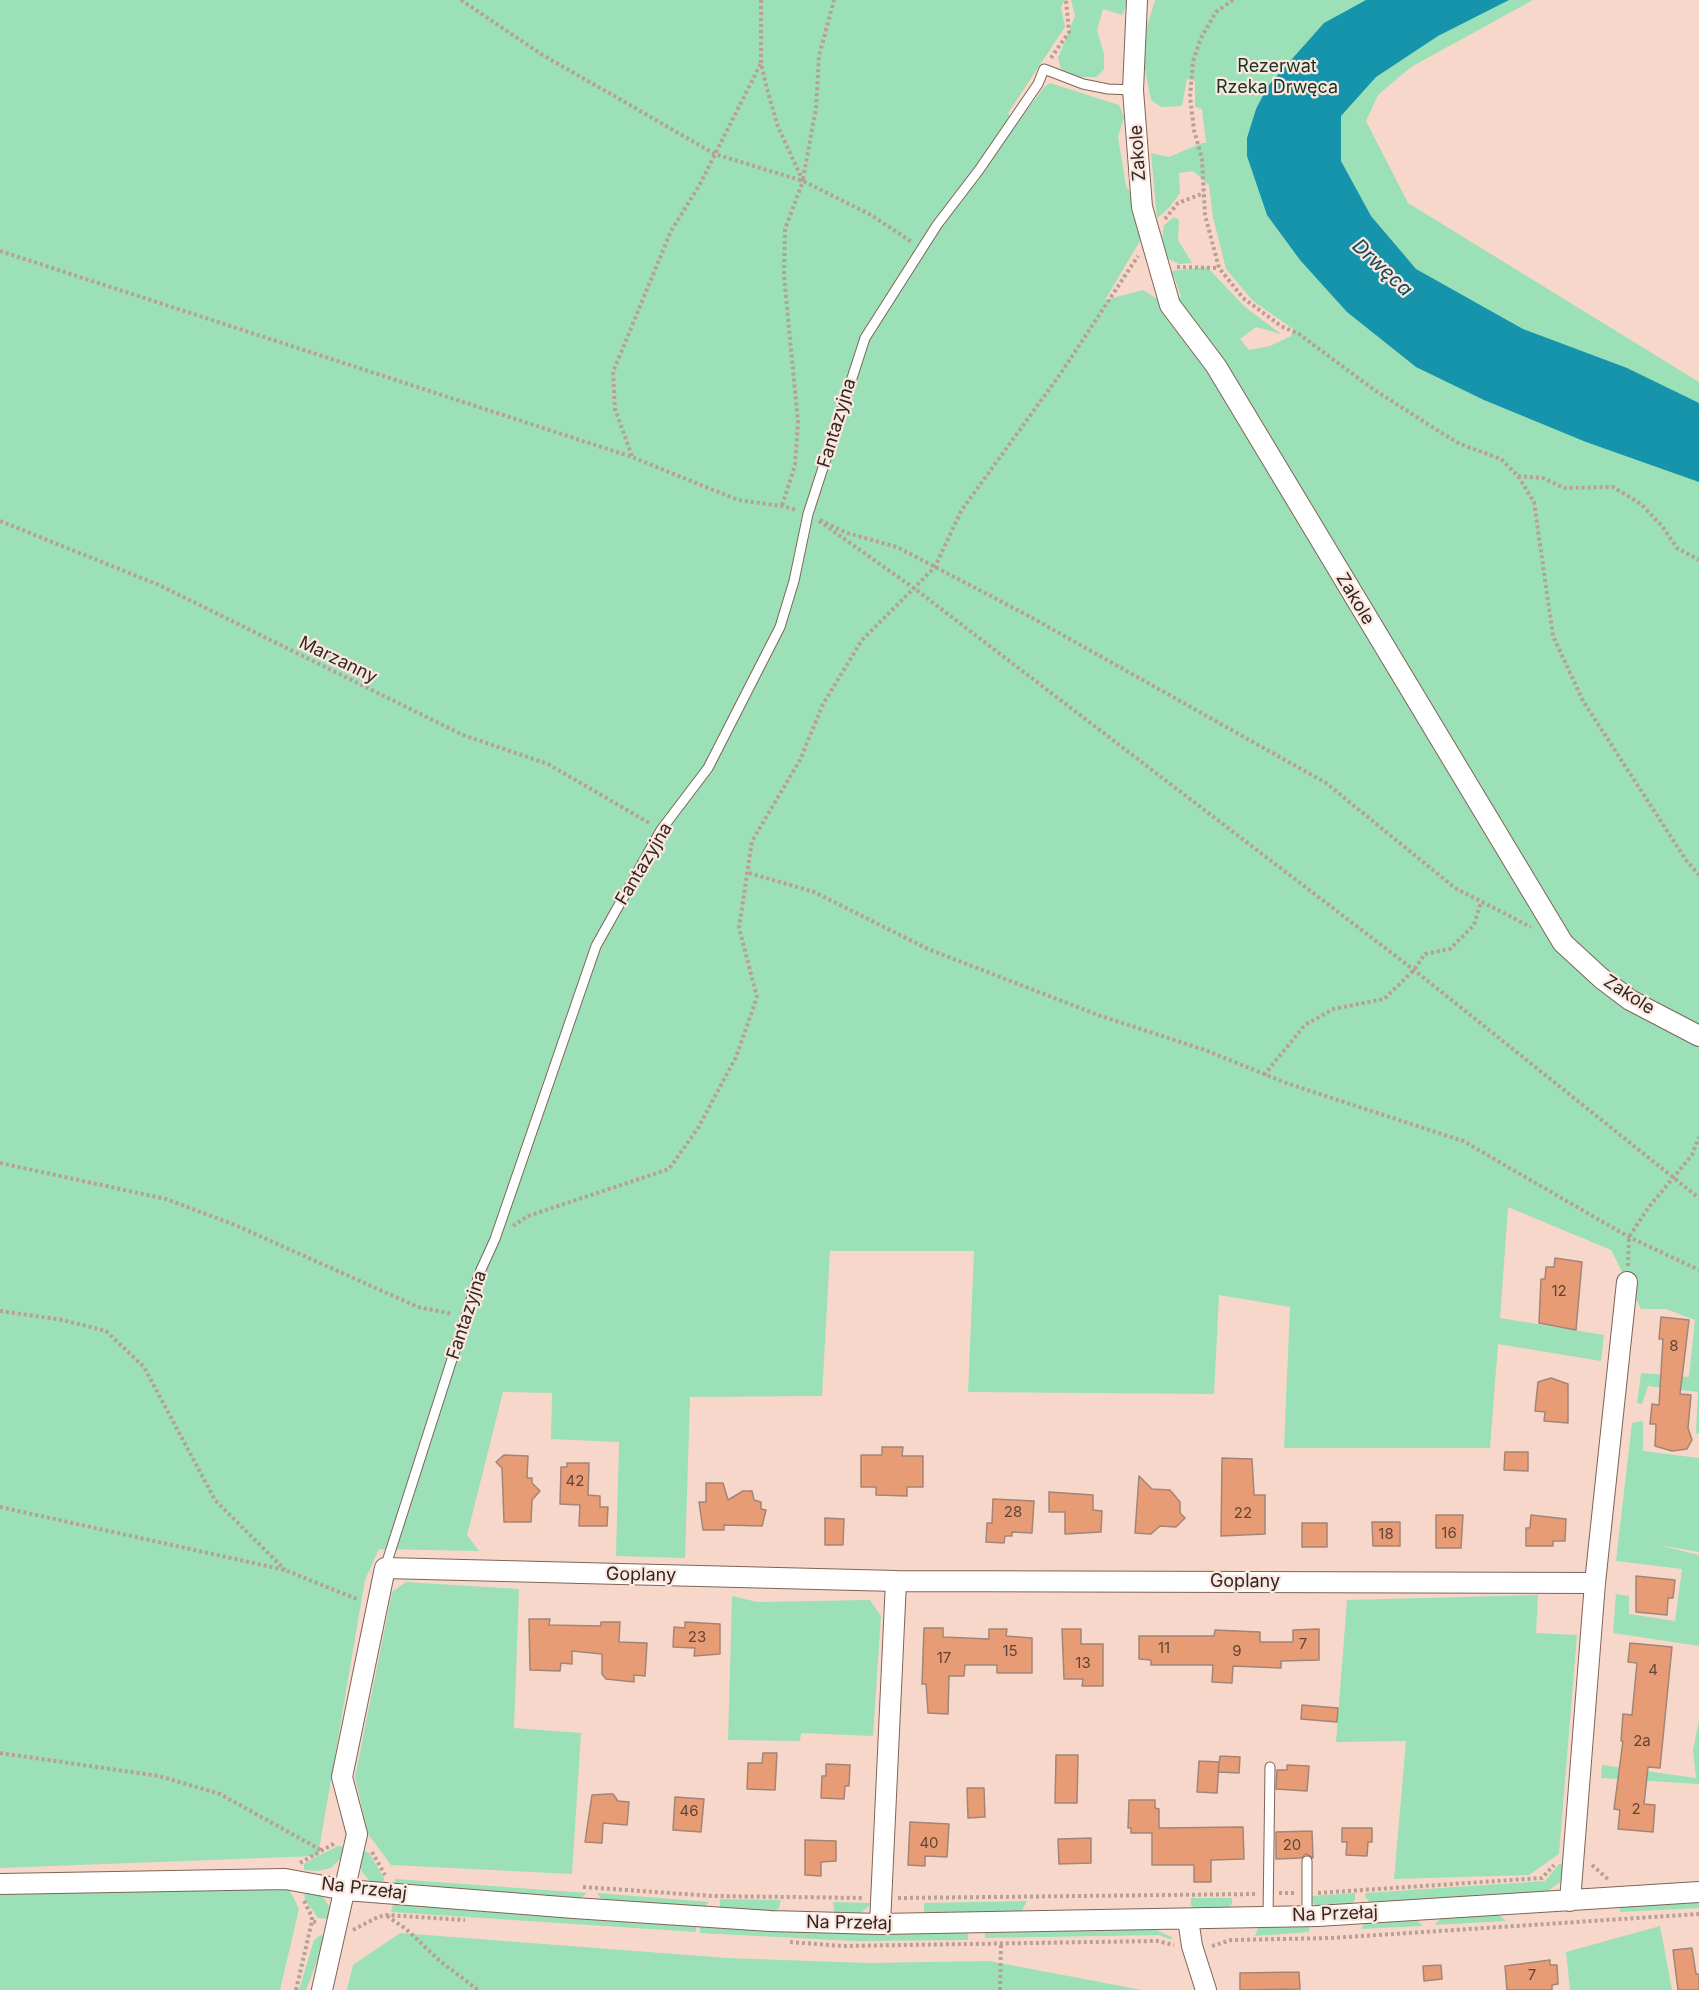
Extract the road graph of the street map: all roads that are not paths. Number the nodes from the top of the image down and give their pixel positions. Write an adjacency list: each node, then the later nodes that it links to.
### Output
1 (1137, 0): 2 (street)
2 (1133, 90): 3 (street, Zakole); 5 (lane, Fantazyjna)
3 (1699, 1036)
4 (1627, 1282): 7 (street)
5 (385, 1568): 6 (street, Goplany); 11 (street, Fantazyjna)
6 (896, 1581): 7 (street, Goplany); 17 (street)
7 (1595, 1583): 13 (street)
8 (1270, 1767): 15 (lane)
9 (1307, 1861): 14 (lane)
10 (0, 1884): 11 (street, Na Przełaj)
11 (346, 1890): 17 (street, Na Przełaj); 18 (street, Fantazyjna)
12 (1699, 1892): 13 (street, Na Przełaj)
13 (1570, 1902): 14 (street, Na Przełaj)
14 (1307, 1916): 15 (street, Na Przełaj)
15 (1268, 1917): 16 (street, Na Przełaj)
16 (1188, 1919): 17 (street, Na Przełaj); 19 (street)
17 (880, 1924)
18 (322, 1990)
19 (1206, 1990)

